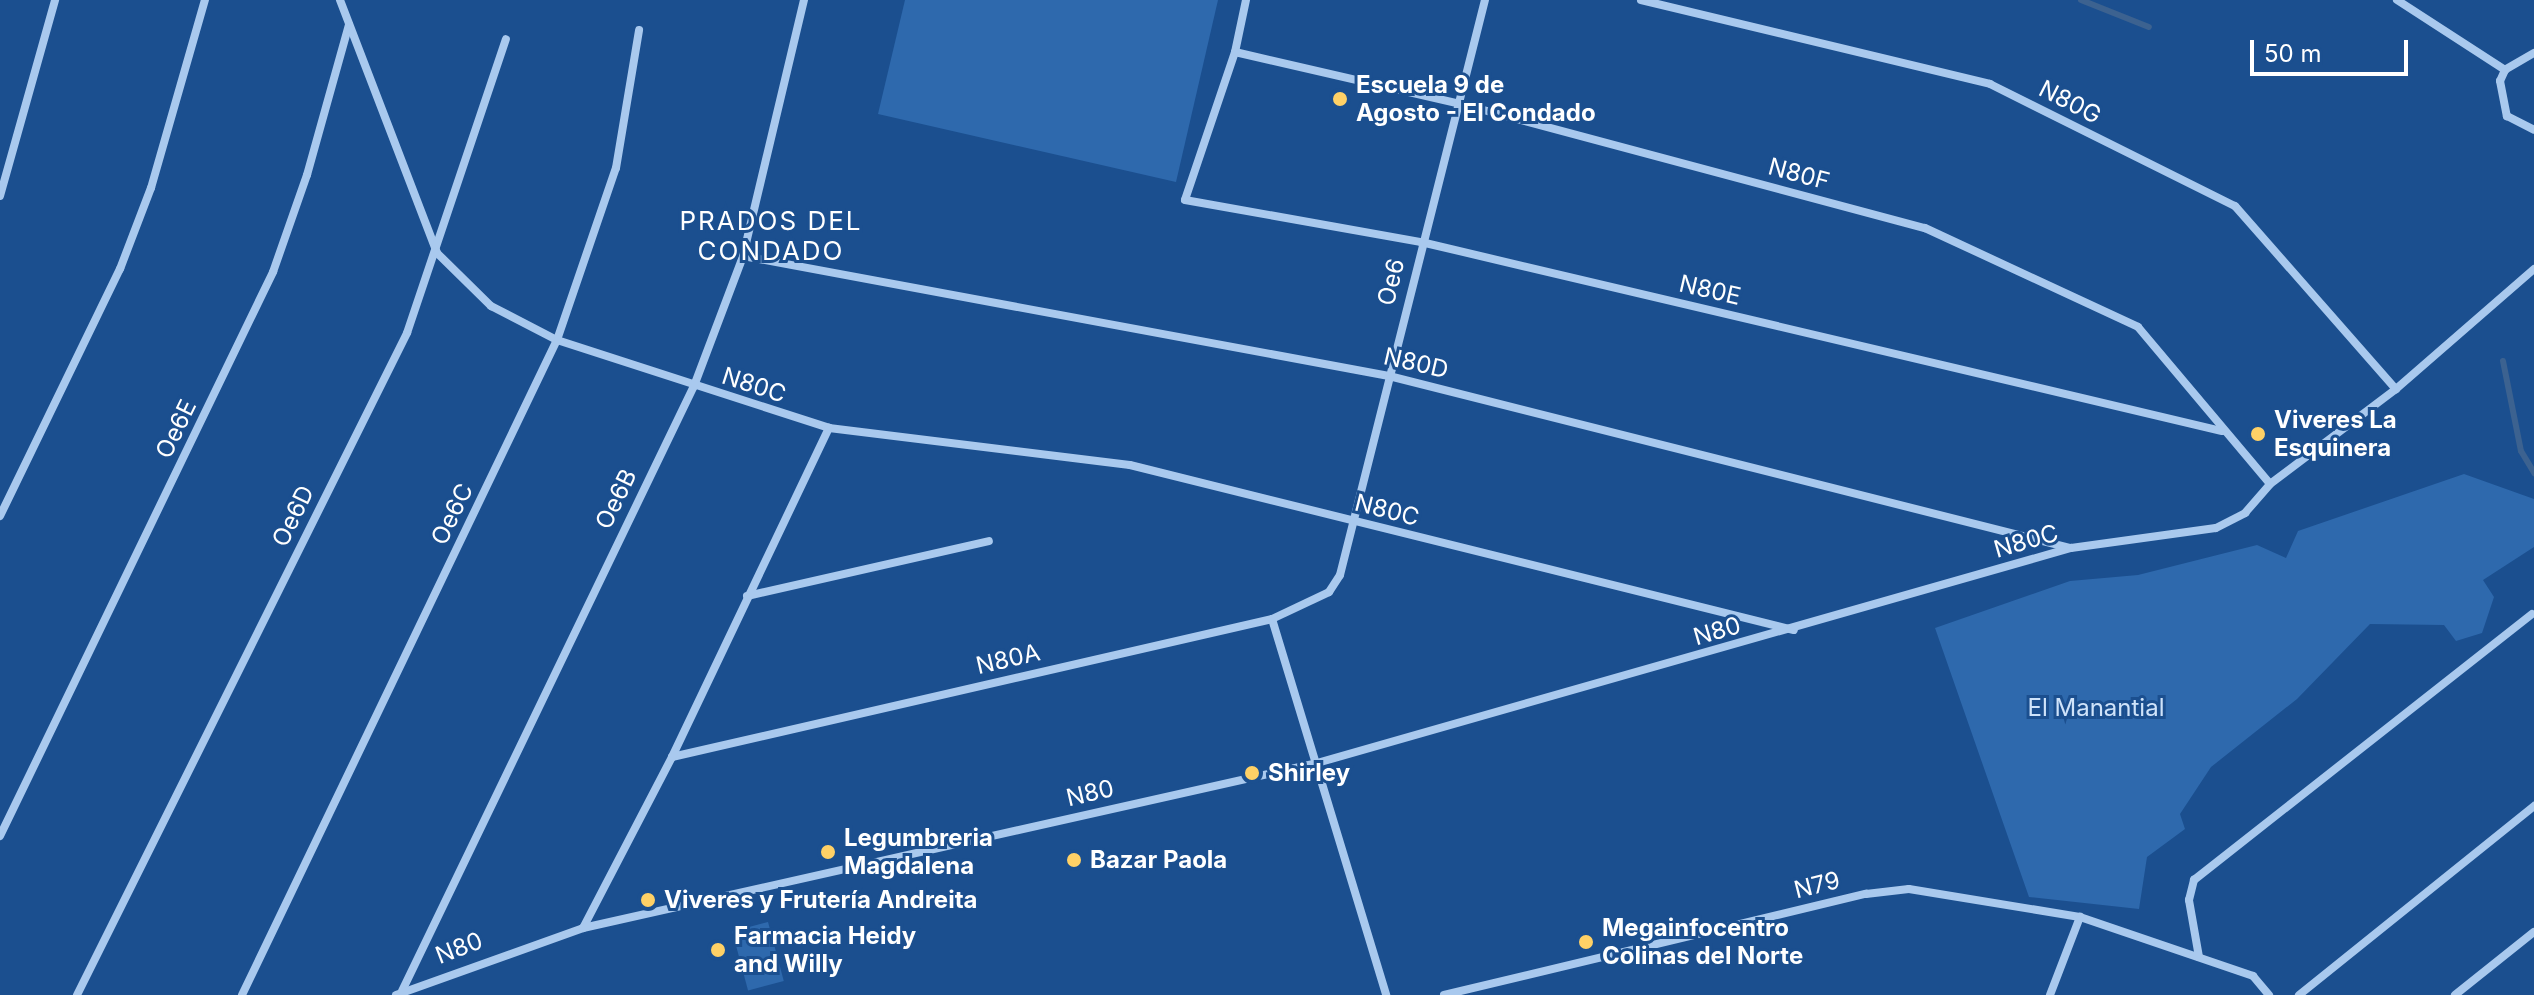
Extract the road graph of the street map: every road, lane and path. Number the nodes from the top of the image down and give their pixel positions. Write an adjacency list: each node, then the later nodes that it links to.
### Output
1 (55, 0): 17 (street)
2 (205, 0): 29 (street)
3 (340, 0): 9 (street, N80C)
4 (804, 0): 20 (street, Oe6B)
5 (1246, 0): 12 (street)
6 (1485, 0): 15 (street, Oe6)
7 (1641, 0): 25 (street, N80G)
8 (2397, 0): 14 (street)
9 (349, 24): 19 (street, N80C); 41 (street, Oe6E)
10 (639, 30): 22 (street, Oe6C)
11 (506, 39): 19 (street, Oe6D)
12 (1235, 52): 15 (street, N80F); 18 (street, N80E)
13 (2534, 53): 14 (street)
14 (2505, 70): 16 (street)
15 (1461, 104): 18 (street, Oe6); 27 (street, N80F)
16 (2534, 130)
17 (0, 196)
18 (1421, 242): 23 (street, Oe6); 27 (street, N80E)
19 (437, 253): 22 (street, N80C); 48 (street, Oe6D)
20 (743, 256): 23 (street, N80D); 24 (street, Oe6B)
21 (2534, 269): 25 (street, N80C)
22 (557, 340): 24 (street, N80C); 49 (street, Oe6C)
23 (1389, 376): 30 (street, Oe6); 32 (street, N80D)
24 (694, 386): 26 (street, N80C); 46 (street, Oe6B)
25 (2396, 389): 28 (street, N80C)
26 (829, 428): 30 (street, N80C); 34 (street)
27 (2222, 431): 28 (street, N80F)
28 (2270, 484): 32 (street, N80C)
29 (0, 516)
30 (1351, 522): 33 (street, Oe6); 37 (street, N80C)
31 (989, 541): 34 (street)
32 (2071, 548): 37 (street, N80C)
33 (1340, 575): 36 (street, N80A)
34 (747, 596): 38 (street)
35 (2532, 614): 45 (street)
36 (1272, 619): 38 (street, N80A); 39 (street)
37 (1795, 630): 39 (street, N80)
38 (672, 757): 43 (street)
39 (1317, 763): 43 (street, N80); 50 (street)
40 (2534, 806): 54 (street)
41 (0, 836)
42 (2080, 917): 45 (street, N79); 51 (street, N79); 52 (street)
43 (583, 928): 46 (street, N80)
44 (2534, 932): 47 (street)
45 (2199, 957): 53 (street, N79)
46 (399, 994)
47 (2460, 994)
48 (77, 995)
49 (242, 995)
50 (1386, 995)
51 (1444, 995)
52 (2050, 995)
53 (2269, 995)
54 (2299, 995)

